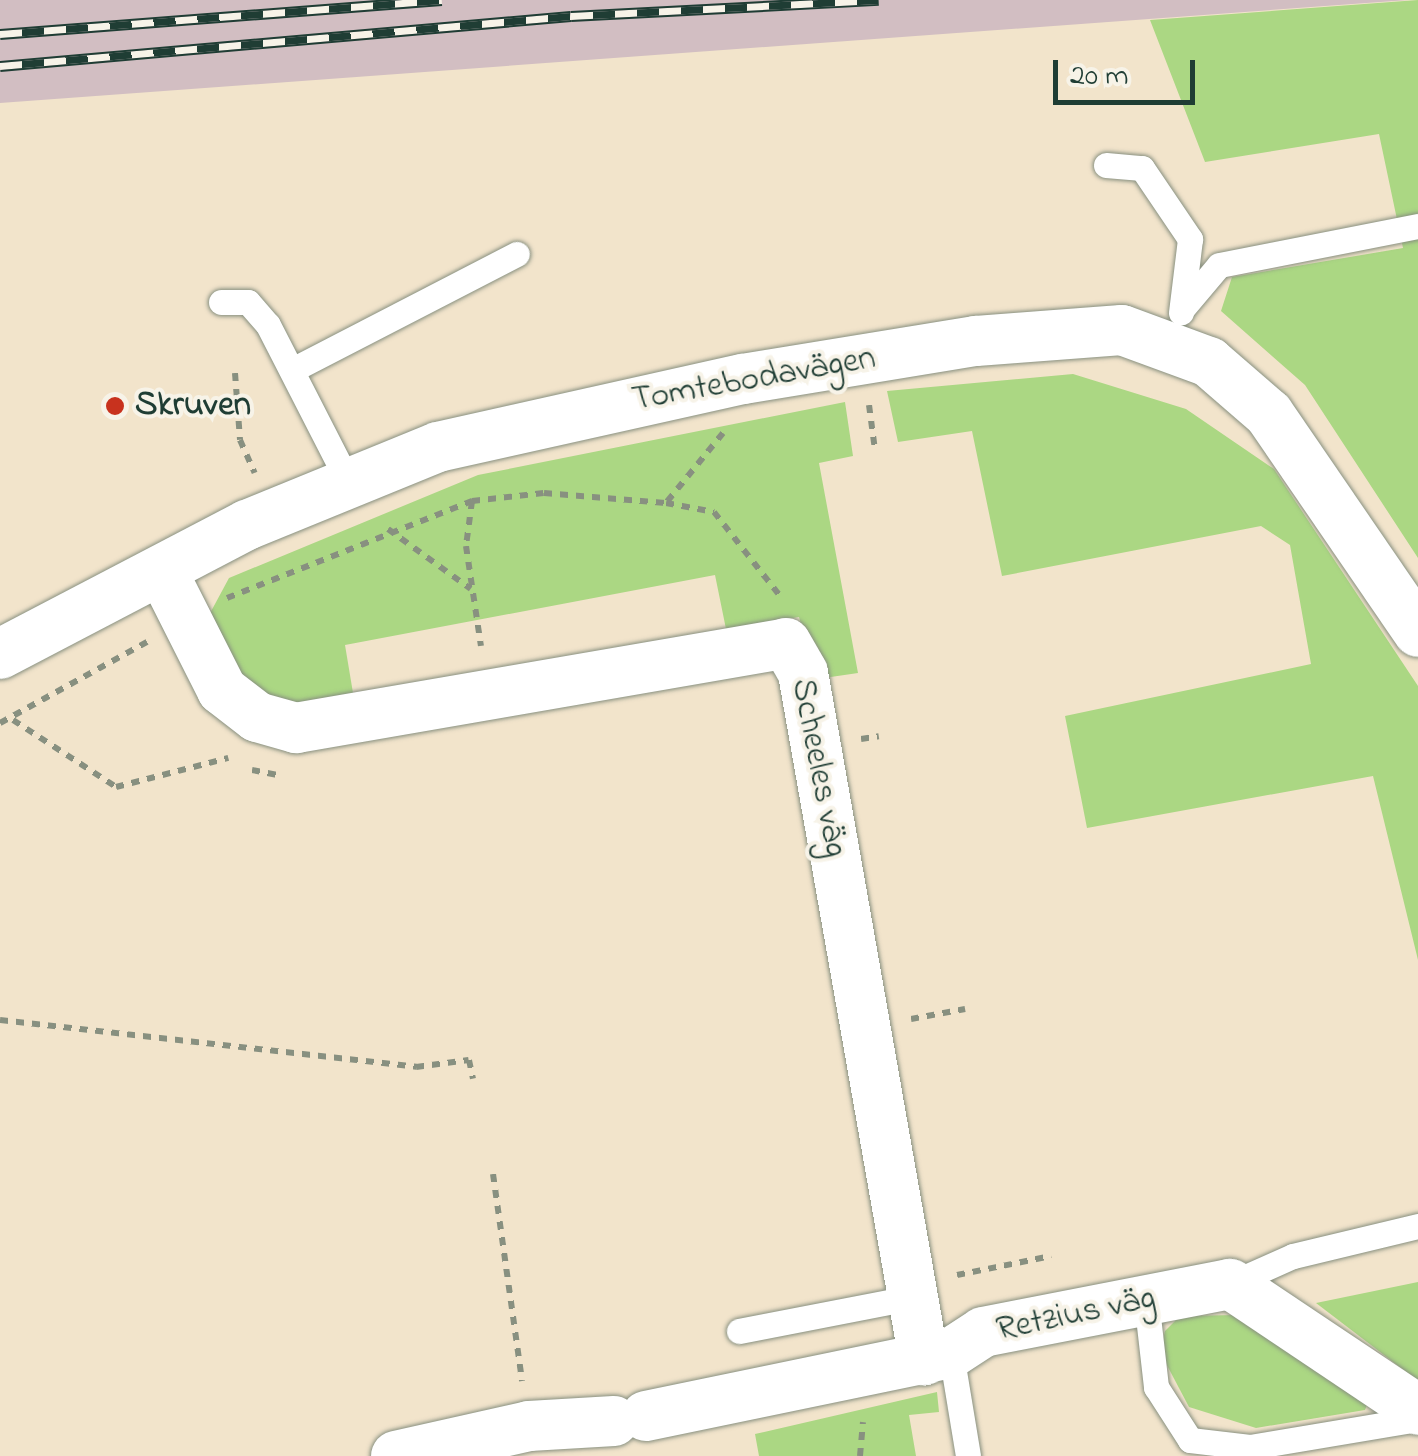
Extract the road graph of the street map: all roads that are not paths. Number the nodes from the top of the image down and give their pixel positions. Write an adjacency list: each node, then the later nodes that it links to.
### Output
1 (1106, 165): 5 (lane)
2 (1418, 226): 5 (lane)
3 (517, 254): 6 (lane)
4 (222, 302): 6 (lane)
5 (1176, 326): 7 (street, Tomtebodavägen); 9 (street, Tomtebodavägen)
6 (292, 370): 7 (lane)
7 (348, 480): 8 (street, Tomtebodavägen)
8 (164, 574): 10 (street, Tomtebodavägen); 13 (street, Scheeles väg)
9 (1418, 632)
10 (0, 654)
11 (1418, 1226): 12 (lane)
12 (1230, 1284): 14 (street, Retzius väg); 17 (street)
13 (912, 1290): 15 (lane); 16 (street, Scheeles väg)
14 (1146, 1300): 16 (street, Retzius väg); 18 (lane)
15 (739, 1331)
16 (938, 1356): 19 (street, Retzius väg); 20 (lane)
17 (1418, 1410)
18 (1418, 1418)
19 (396, 1456)
20 (968, 1456)

